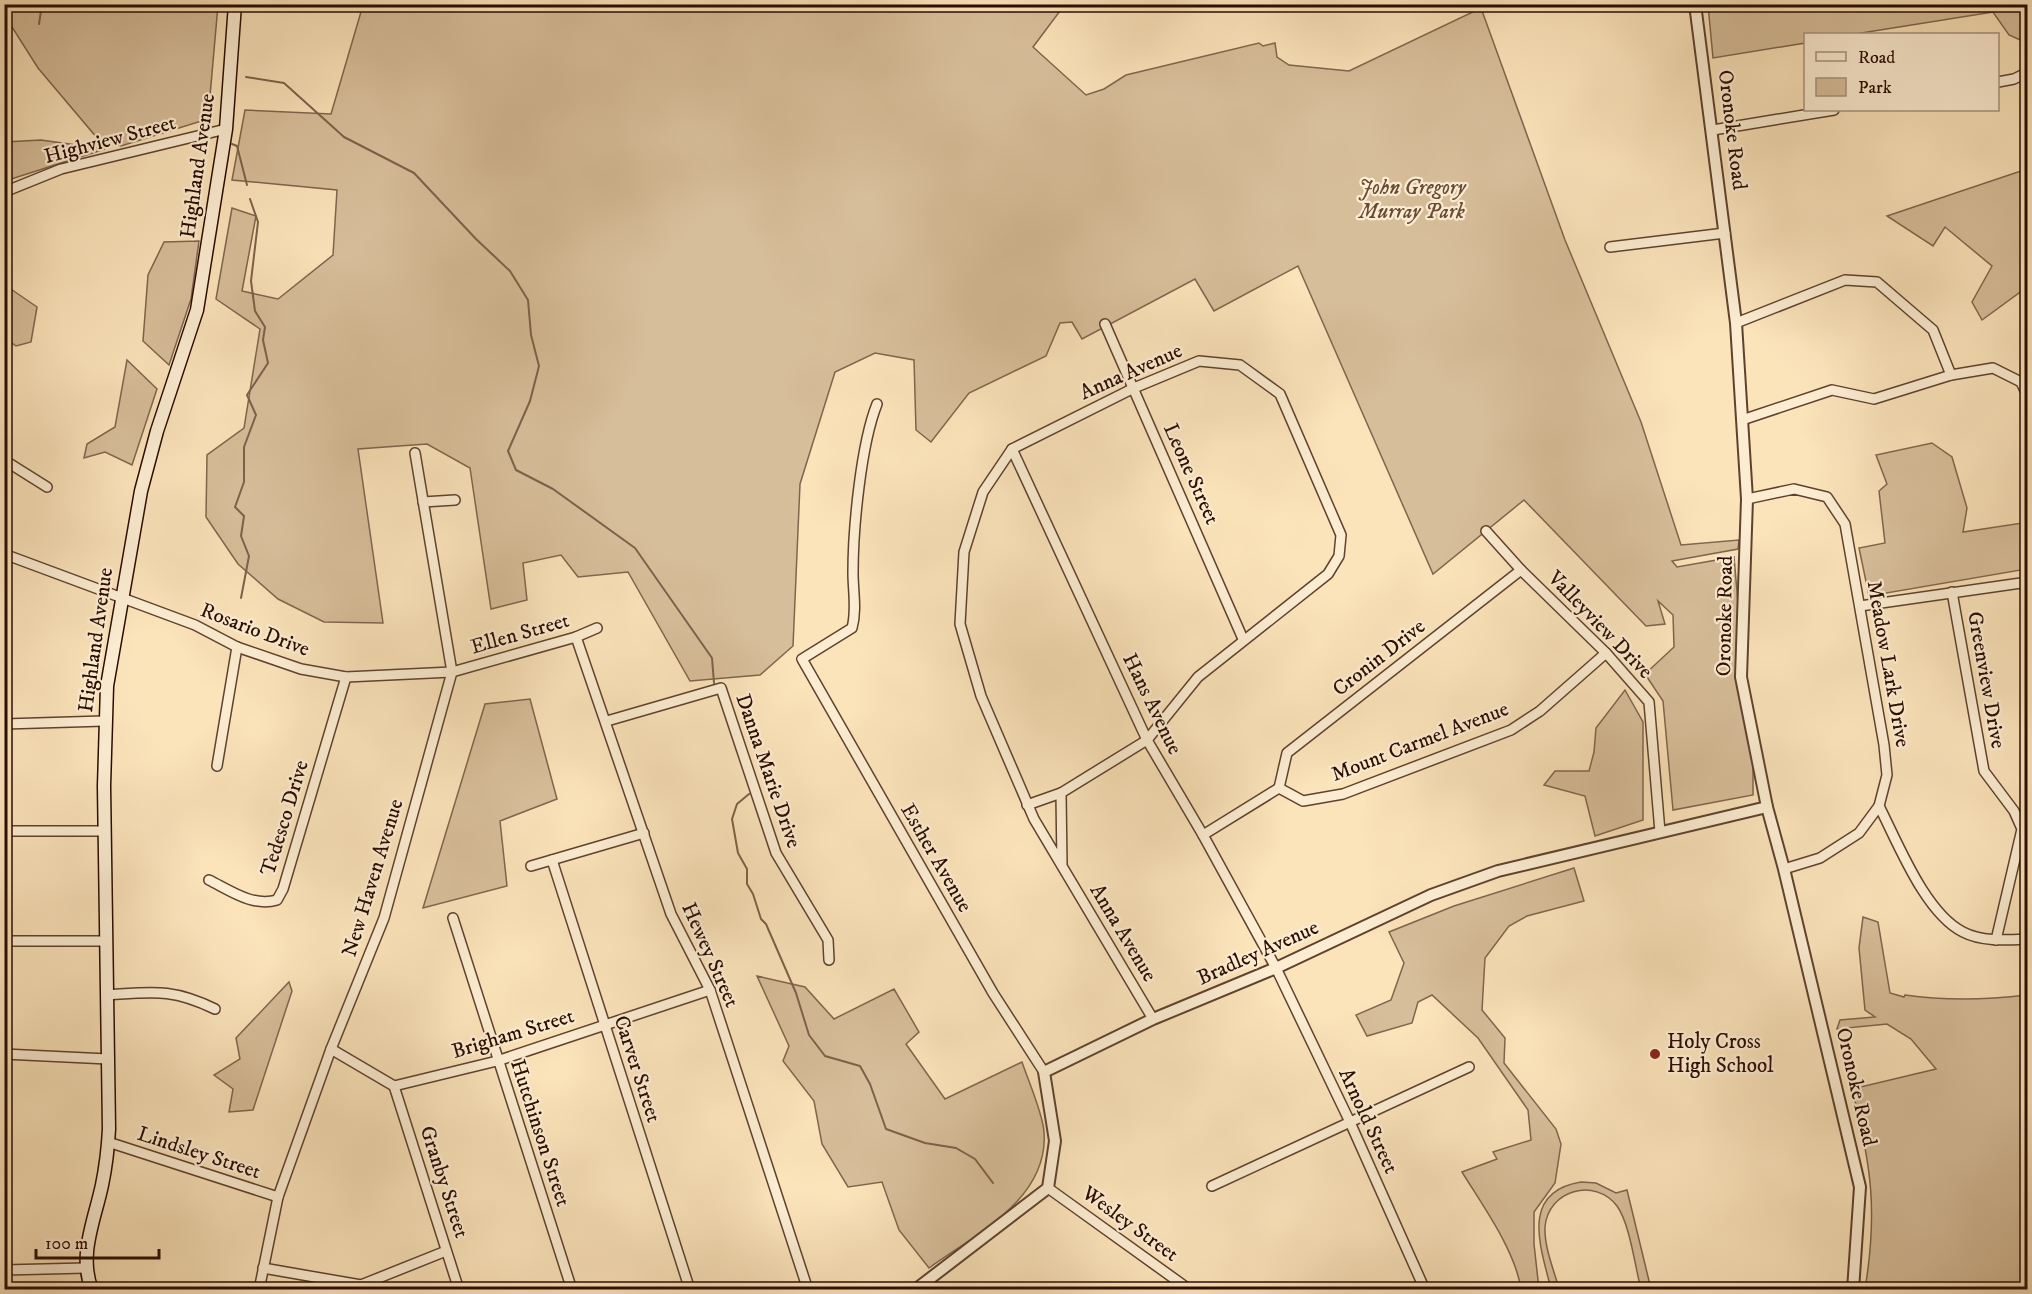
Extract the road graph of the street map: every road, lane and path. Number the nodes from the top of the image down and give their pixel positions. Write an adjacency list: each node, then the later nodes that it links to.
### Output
1 (235, 4): 6 (main road, Highland Avenue)
2 (1695, 4): 7 (street, Oronoke Road)
3 (2028, 72): 4 (street)
4 (1999, 82)
5 (1828, 111): 7 (street)
6 (226, 129): 8 (street, Highview Street); 32 (main road, Highland Avenue)
7 (1713, 130): 9 (street, Oronoke Road)
8 (4, 192)
9 (1725, 233): 10 (street); 11 (street, Oronoke Road)
10 (1610, 247)
11 (1736, 323): 14 (street); 19 (street, Oronoke Road)
12 (1105, 324): 16 (street, Leone Street)
13 (2028, 372): 15 (street)
14 (1952, 375): 15 (street); 19 (street)
15 (2021, 382): 17 (street)
16 (1134, 388): 20 (street, Anna Avenue); 36 (street, Leone Street); 36 (street, Anna Avenue)
17 (2028, 397)
18 (878, 404): 79 (street, Esther Avenue)
19 (1742, 420): 24 (street, Oronoke Road)
20 (1012, 448): 44 (street, Hans Avenue); 48 (street, Anna Avenue)
21 (415, 453): 26 (street, New Haven Avenue)
22 (4, 460): 23 (street)
23 (47, 487)
24 (1747, 499): 33 (street, Meadow Lark Drive); 50 (street, Oronoke Road)
25 (455, 500): 26 (street)
26 (423, 502): 39 (street, New Haven Avenue)
27 (1486, 531): 29 (street, Valleyview Drive)
28 (4, 554): 32 (street, Rosario Drive)
29 (1521, 570): 38 (street, Valleyview Drive); 46 (street, Cronin Drive)
30 (2028, 582): 31 (street)
31 (1952, 592): 33 (street); 51 (street, Greenview Drive)
32 (121, 598): 37 (street, Rosario Drive); 41 (main road, Highland Avenue)
33 (1860, 606): 49 (street, Meadow Lark Drive)
34 (597, 628): 35 (street, Ellen Street)
35 (576, 637): 39 (street, Ellen Street); 42 (street, Hewey Street)
36 (1243, 639): 44 (street, Anna Avenue)
37 (237, 647): 40 (street, Rosario Drive); 45 (street)
38 (1606, 653): 46 (street, Mount Carmel Avenue); 54 (street, Valleyview Drive)
39 (452, 672): 40 (street, Rosario Drive); 74 (street, New Haven Avenue)
40 (346, 677): 61 (street, Tedesco Drive)
41 (104, 721): 43 (street); 53 (main road, Highland Avenue)
42 (607, 721): 55 (street, Hewey Street); 67 (street, Danna Marie Drive)
43 (4, 724)
44 (1147, 740): 47 (street, Anna Avenue); 56 (street, Hans Avenue)
45 (217, 766)
46 (1279, 788): 56 (street)
47 (1061, 793): 48 (street, Anna Avenue); 59 (street)
48 (1027, 805): 59 (street, Anna Avenue)
49 (1879, 806): 60 (street, Meadow Lark Drive); 64 (street)
50 (1767, 807): 54 (street, Bradley Avenue); 60 (street, Oronoke Road)
51 (2025, 829): 64 (street, Greenview Drive)
52 (4, 831): 53 (street)
53 (105, 831): 66 (main road, Highland Avenue)
54 (1660, 832): 68 (street, Bradley Avenue)
55 (644, 833): 57 (street); 69 (street, Hewey Street)
56 (1203, 835): 68 (street, Hans Avenue)
57 (552, 860): 58 (street); 73 (street, Carver Street)
58 (531, 866)
59 (1062, 866): 72 (street, Anna Avenue)
60 (1784, 868): 100 (street, Oronoke Road)
61 (209, 880)
62 (453, 918): 77 (street, Hutchinson Street)
63 (2028, 939): 64 (street)
64 (1996, 940)
65 (4, 941): 66 (street)
66 (106, 941): 70 (main road, Highland Avenue)
67 (830, 960)
68 (1276, 968): 72 (street, Bradley Avenue); 81 (street, Arnold Street)
69 (710, 990): 73 (street, Brigham Street); 96 (street, Hewey Street)
70 (107, 994): 71 (street); 76 (main road, Highland Avenue)
71 (215, 1009)
72 (1154, 1019): 79 (street, Bradley Avenue)
73 (604, 1025): 77 (street, Brigham Street); 95 (street, Carver Street)
74 (331, 1049): 80 (street); 85 (street, New Haven Avenue)
75 (4, 1054): 76 (street)
76 (108, 1059): 82 (main road, Highland Avenue)
77 (497, 1061): 80 (street, Brigham Street); 94 (street, Hutchinson Street)
78 (1468, 1067): 81 (street)
79 (1044, 1072): 84 (street)
80 (394, 1086): 86 (street, Granby Street)
81 (1349, 1120): 83 (street); 99 (street, Arnold Street)
82 (108, 1142): 85 (street, Lindsley Street); 87 (main road, Highland Avenue)
83 (1212, 1186)
84 (1048, 1188): 97 (street); 98 (street, Wesley Street)
85 (278, 1197): 88 (street, New Haven Avenue)
86 (446, 1251): 90 (street); 93 (street, Granby Street)
87 (86, 1268): 89 (street); 91 (main road, Highland Avenue)
88 (263, 1269): 90 (street); 92 (street, New Haven Avenue)
89 (4, 1270)
90 (362, 1287)
91 (92, 1290)
92 (259, 1290)
93 (459, 1290)
94 (572, 1290)
95 (690, 1290)
96 (808, 1290)
97 (915, 1290)
98 (1190, 1290)
99 (1425, 1290)
100 (1853, 1290)

